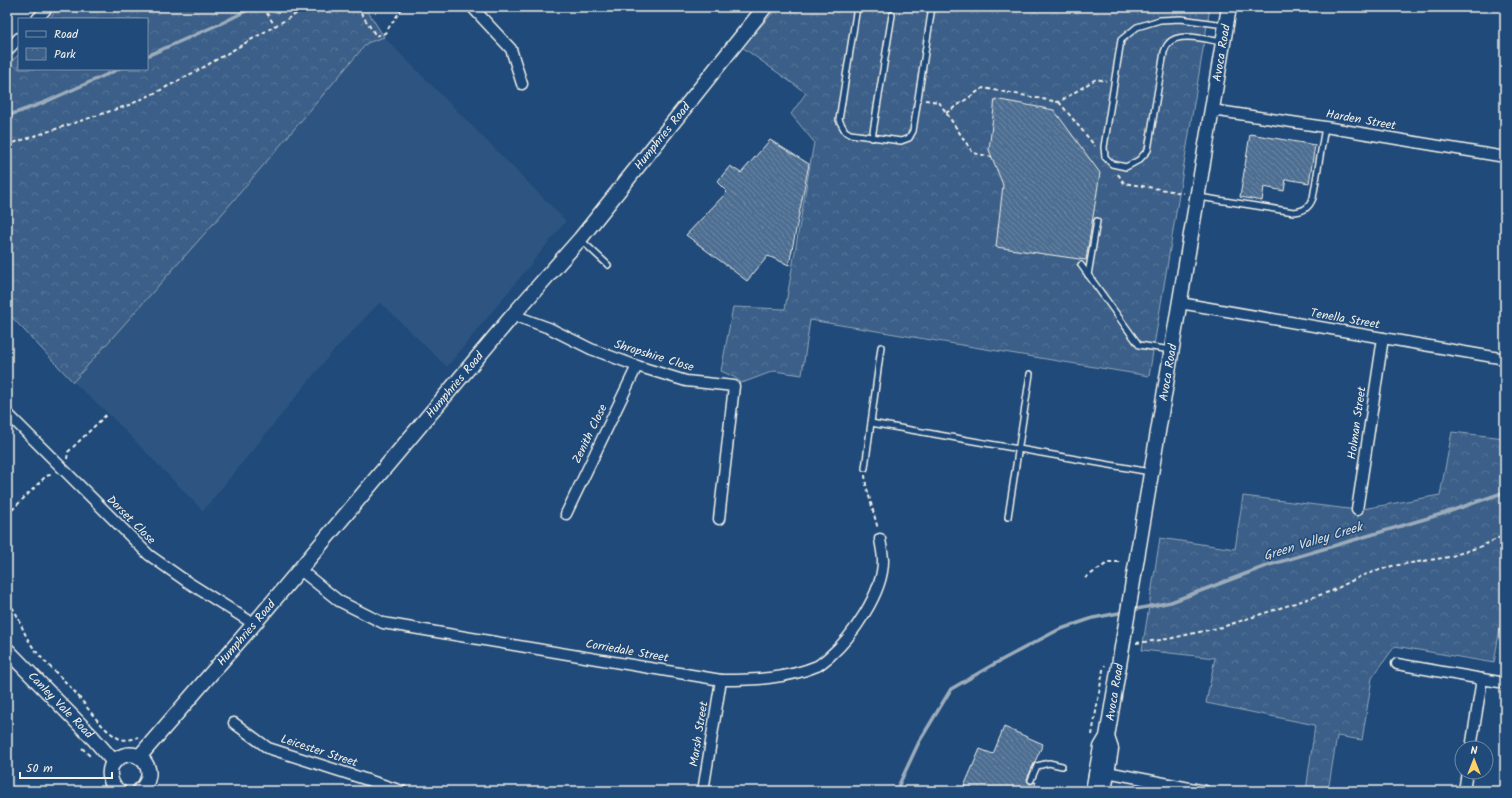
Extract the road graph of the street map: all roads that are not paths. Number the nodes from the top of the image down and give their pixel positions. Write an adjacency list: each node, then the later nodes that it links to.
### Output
1 (48, 7): 8 (street)
2 (472, 7): 13 (street)
3 (765, 7): 20 (main road, Humphries Road)
4 (857, 7): 16 (lane)
5 (932, 7): 16 (lane)
6 (1229, 7): 9 (main road, Avoca Road)
7 (892, 15): 16 (lane)
8 (38, 18)
9 (1226, 26): 11 (main road, Avoca Road); 11 (lane)
10 (18, 39): 12 (street)
11 (1223, 43): 14 (main road, Avoca Road)
12 (7, 51)
13 (522, 84)
14 (1212, 110): 15 (street, Harden Street); 18 (main road, Avoca Road)
15 (1325, 127): 17 (street, Harden Street); 18 (lane)
16 (872, 138)
17 (1505, 157)
18 (1198, 197): 24 (main road, Avoca Road)
19 (1097, 221): 23 (lane)
20 (580, 239): 21 (lane); 25 (main road, Humphries Road)
21 (608, 264)
22 (1081, 265): 23 (lane)
23 (1088, 275): 28 (lane)
24 (1180, 303): 26 (street, Tenella Street); 28 (main road, Avoca Road)
25 (513, 315): 30 (street, Shropshire Close); 42 (main road, Humphries Road)
26 (1382, 338): 29 (street, Tenella Street); 37 (street, Holman Street)
27 (881, 347): 33 (lane)
28 (1172, 350): 36 (main road, Avoca Road)
29 (1505, 359)
30 (637, 366): 38 (street, Zenith Close); 40 (street, Shropshire Close)
31 (1030, 374): 34 (lane)
32 (7, 413): 43 (street, Dorset Close)
33 (872, 423): 34 (lane); 35 (lane)
34 (1020, 448): 36 (lane); 39 (lane)
35 (865, 468)
36 (1151, 472): 50 (main road, Avoca Road)
37 (1357, 510)
38 (566, 514)
39 (1008, 517)
40 (719, 520)
41 (880, 540): 47 (street, Corriedale Street)
42 (299, 569): 43 (main road, Humphries Road); 47 (street, Corriedale Street)
43 (254, 624): 52 (main road, Humphries Road)
44 (7, 650): 53 (main road, Canley Vale Road)
45 (1397, 664): 46 (street)
46 (1482, 679): 48 (street); 51 (street)
47 (721, 680): 61 (street, Marsh Street)
48 (1505, 683)
49 (234, 723): 60 (street, Leicester Street)
50 (1107, 737): 55 (main road, Avoca Road); 62 (main road, Avoca Road)
51 (1472, 740)
52 (139, 758): 53 (main road); 59 (main road)
53 (114, 762): 58 (main road)
54 (1062, 766): 56 (lane)
55 (1107, 772): 63 (main road, Avoca Road); 64 (street)
56 (1031, 780)
57 (1466, 780): 65 (street)
58 (116, 790)
59 (145, 790)
60 (402, 791)
61 (703, 791)
62 (1093, 791)
63 (1104, 791)
64 (1205, 791)
65 (1464, 791)

